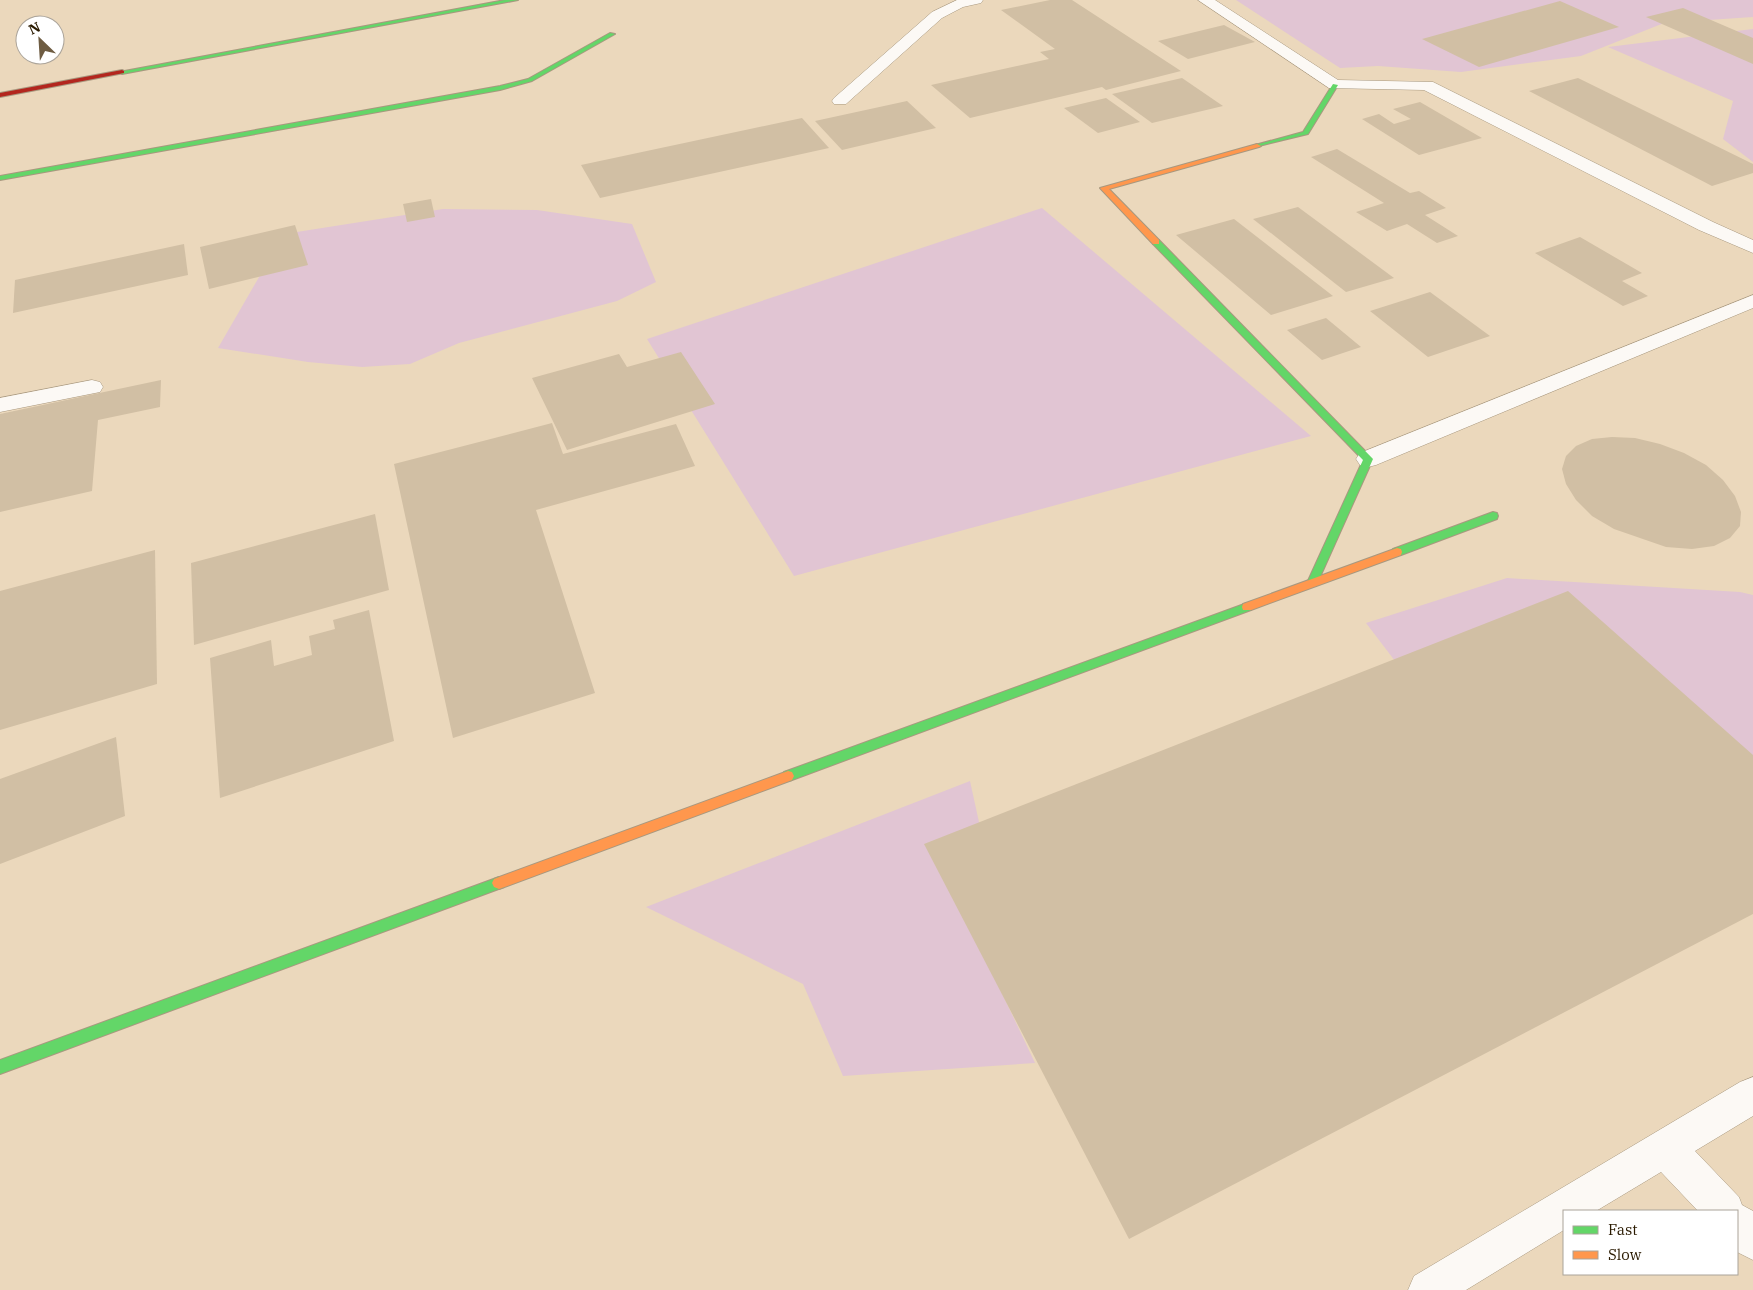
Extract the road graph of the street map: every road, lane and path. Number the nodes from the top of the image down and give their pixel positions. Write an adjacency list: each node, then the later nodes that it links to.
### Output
1 (515, 0): 6 (street)
2 (976, 0): 7 (street)
3 (1205, 0): 5 (street)
4 (612, 34): 8 (street)
5 (1335, 85): 9 (street); 13 (street)
6 (0, 95)
7 (840, 101)
8 (0, 178)
9 (1753, 247)
10 (1753, 301): 13 (street)
11 (92, 387): 12 (street)
12 (0, 405)
13 (1368, 459): 15 (street)
14 (1493, 516): 15 (street)
15 (1312, 583): 16 (street)
16 (0, 1068)
17 (1753, 1095): 18 (street)
18 (1665, 1148): 19 (street); 22 (street)
19 (1724, 1210)
20 (1738, 1224): 21 (street)
21 (1753, 1240)
22 (1428, 1290)

